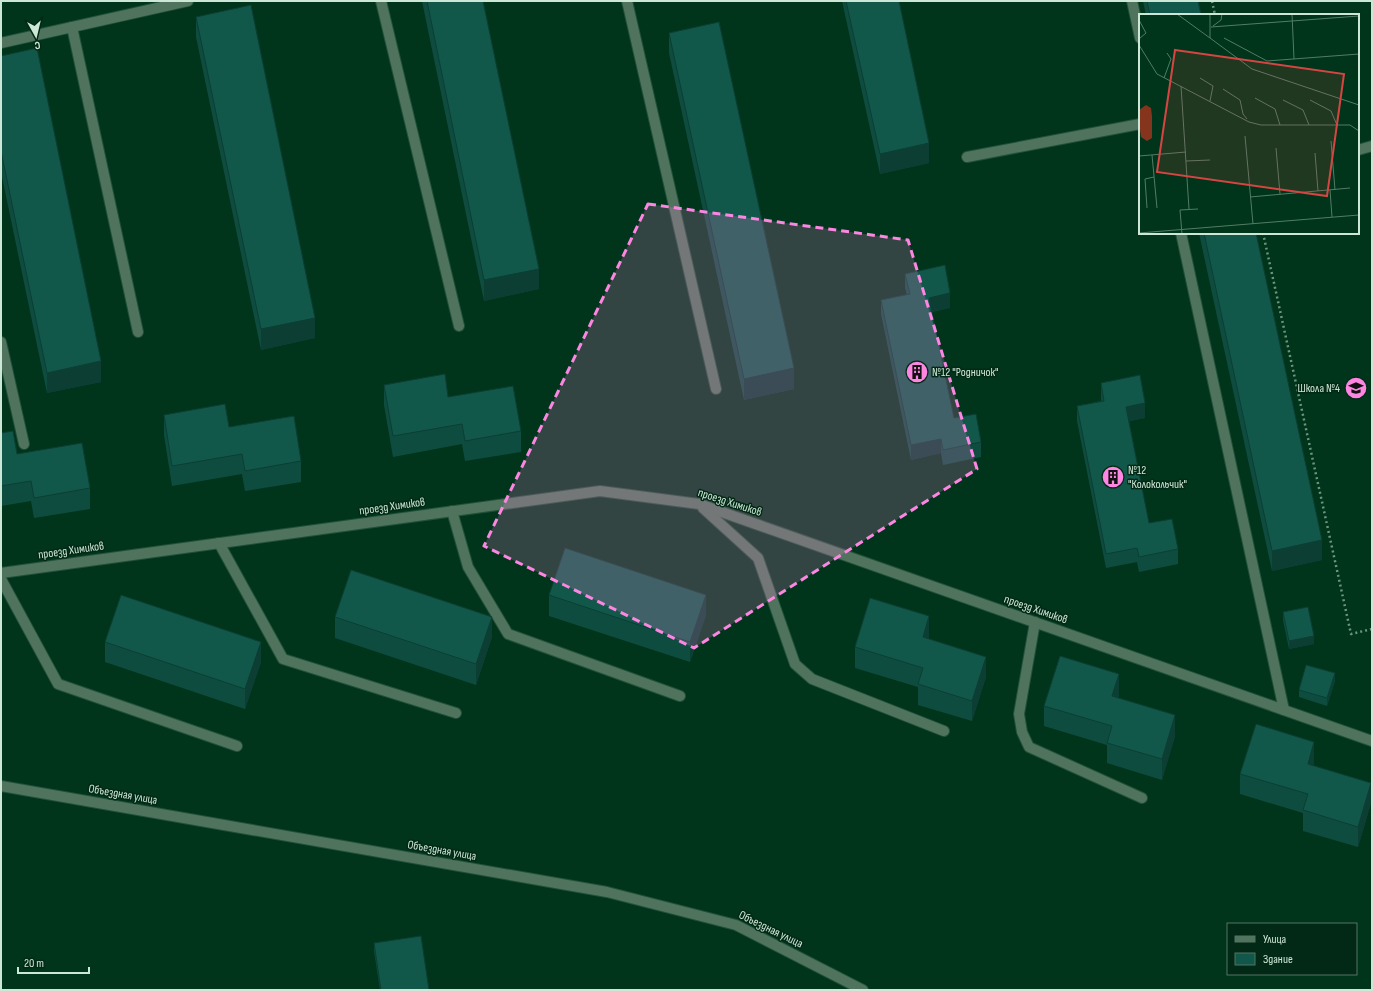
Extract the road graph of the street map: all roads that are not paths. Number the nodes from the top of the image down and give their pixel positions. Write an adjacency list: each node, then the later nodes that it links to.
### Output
1 (188, 1): 5 (street)
2 (381, 1): 13 (street)
3 (627, 1): 16 (street)
4 (1132, 1): 6 (street)
5 (72, 27): 7 (street); 14 (street)
6 (1139, 33)
7 (1, 43)
8 (1139, 124): 11 (street)
9 (1372, 146): 10 (street)
10 (1359, 150)
11 (967, 157)
12 (1181, 234): 25 (street)
13 (459, 326)
14 (138, 332)
15 (1, 342): 17 (street)
16 (716, 389)
17 (24, 444)
18 (699, 504): 19 (street, проезд Химиков); 23 (street, проезд Химиков); 27 (street)
19 (452, 511): 20 (street, проезд Химиков); 24 (street)
20 (218, 543): 21 (street, проезд Химиков); 26 (street)
21 (1, 573)
22 (1, 579): 29 (street)
23 (1035, 622): 25 (street, проезд Химиков); 31 (street)
24 (680, 696)
25 (1284, 710): 28 (street, проезд Химиков)
26 (456, 713)
27 (944, 731)
28 (1372, 741)
29 (237, 746)
30 (1, 786): 32 (street, Объездная улица)
31 (1142, 798)
32 (863, 990)

